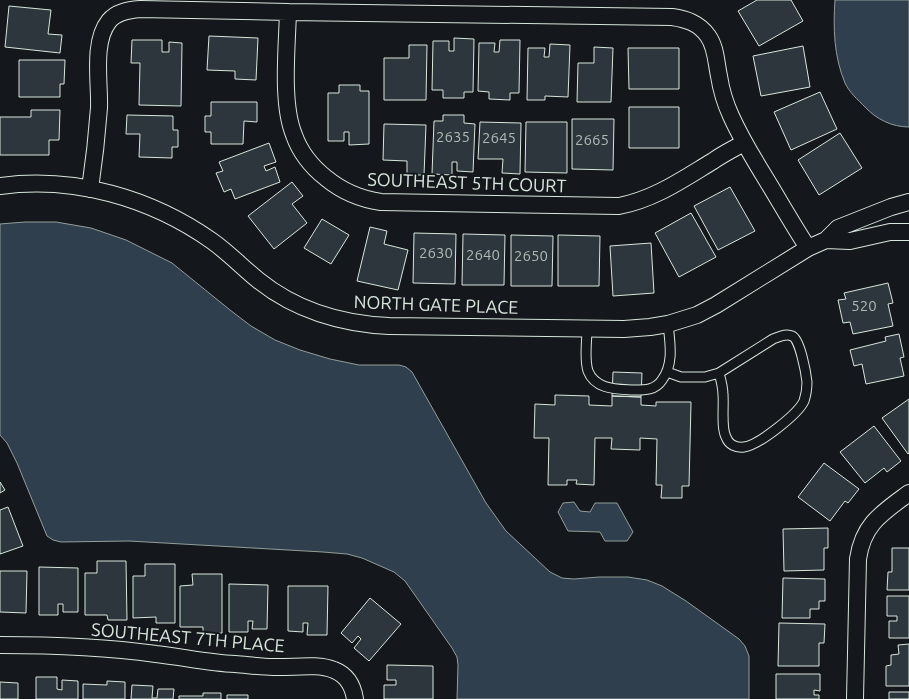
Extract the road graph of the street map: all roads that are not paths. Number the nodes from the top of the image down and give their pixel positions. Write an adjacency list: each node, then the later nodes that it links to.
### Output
1 (288, 12): 2 (street); 2 (street, SOUTHEAST 5TH COURT); 4 (street)
2 (744, 143): 8 (street)
3 (0, 186): 4 (street, NORTH GATE PLACE)
4 (90, 188): 10 (street, NORTH GATE PLACE)
5 (909, 202): 7 (street, NORTH GATE PLACE)
6 (909, 232): 7 (street, NORTH GATE PLACE)
7 (826, 240): 8 (street, NORTH GATE PLACE)
8 (808, 248): 9 (street, NORTH GATE PLACE)
9 (668, 324): 10 (street, NORTH GATE PLACE); 11 (lane)
10 (587, 329): 11 (lane)
11 (666, 372): 12 (lane)
12 (719, 373): 12 (lane)
13 (909, 493): 16 (street)
14 (0, 645): 15 (street, SOUTHEAST 7TH PLACE)
15 (355, 699)
16 (854, 699)

